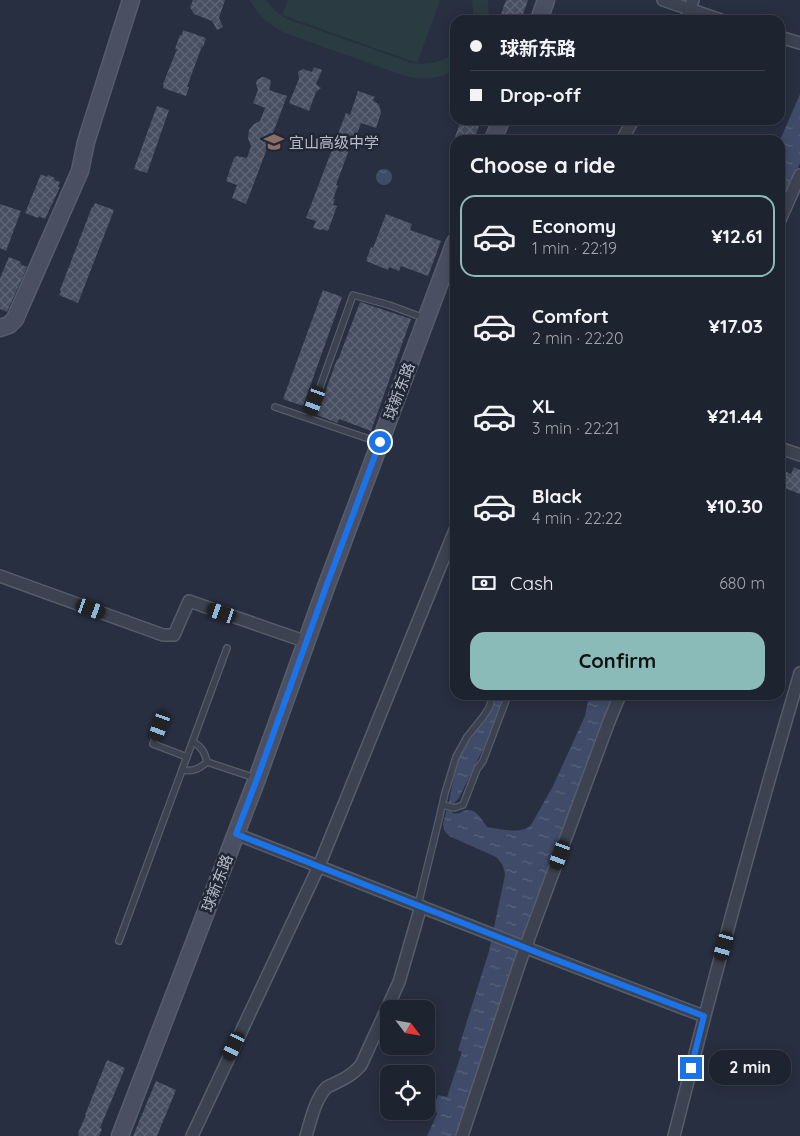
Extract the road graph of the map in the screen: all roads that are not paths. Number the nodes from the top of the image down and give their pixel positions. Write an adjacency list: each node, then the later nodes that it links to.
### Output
1 (130, 0): 13 (street)
2 (546, 0): 5 (street)
3 (663, 0): 4 (street)
4 (690, 10): 6 (street)
5 (541, 15)
6 (706, 15)
7 (785, 39): 8 (street)
8 (800, 43)
9 (800, 175): 10 (street)
10 (785, 209)
11 (450, 255): 12 (street, 球新东路)
12 (426, 319): 15 (lane); 16 (street, 球新东路)
13 (0, 328)
14 (275, 407): 15 (lane)
15 (309, 418): 16 (lane)
16 (380, 442): 21 (street, 球新东路)
17 (785, 450): 18 (street)
18 (800, 455)
19 (450, 542): 35 (street)
20 (0, 576): 21 (street)
21 (307, 642): 32 (street, 球新东路)
22 (227, 648): 28 (lane)
23 (800, 673): 39 (street)
24 (491, 700): 33 (lane)
25 (506, 700): 33 (lane)
26 (618, 700): 38 (street)
27 (160, 726): 29 (lane)
28 (193, 742): 29 (lane); 30 (lane)
29 (187, 757): 31 (lane)
30 (208, 762): 31 (lane); 32 (lane)
31 (182, 770): 37 (lane)
32 (257, 779): 34 (street, 球新东路)
33 (445, 806): 36 (lane)
34 (236, 834): 35 (street); 40 (street, 球新东路)
35 (319, 866): 36 (street); 41 (street)
36 (419, 906): 38 (street); 42 (street)
37 (120, 941)
38 (524, 947): 39 (street); 43 (street)
39 (704, 1016): 44 (street)
40 (120, 1136)
41 (192, 1136)
42 (306, 1136)
43 (462, 1136)
44 (674, 1136)

